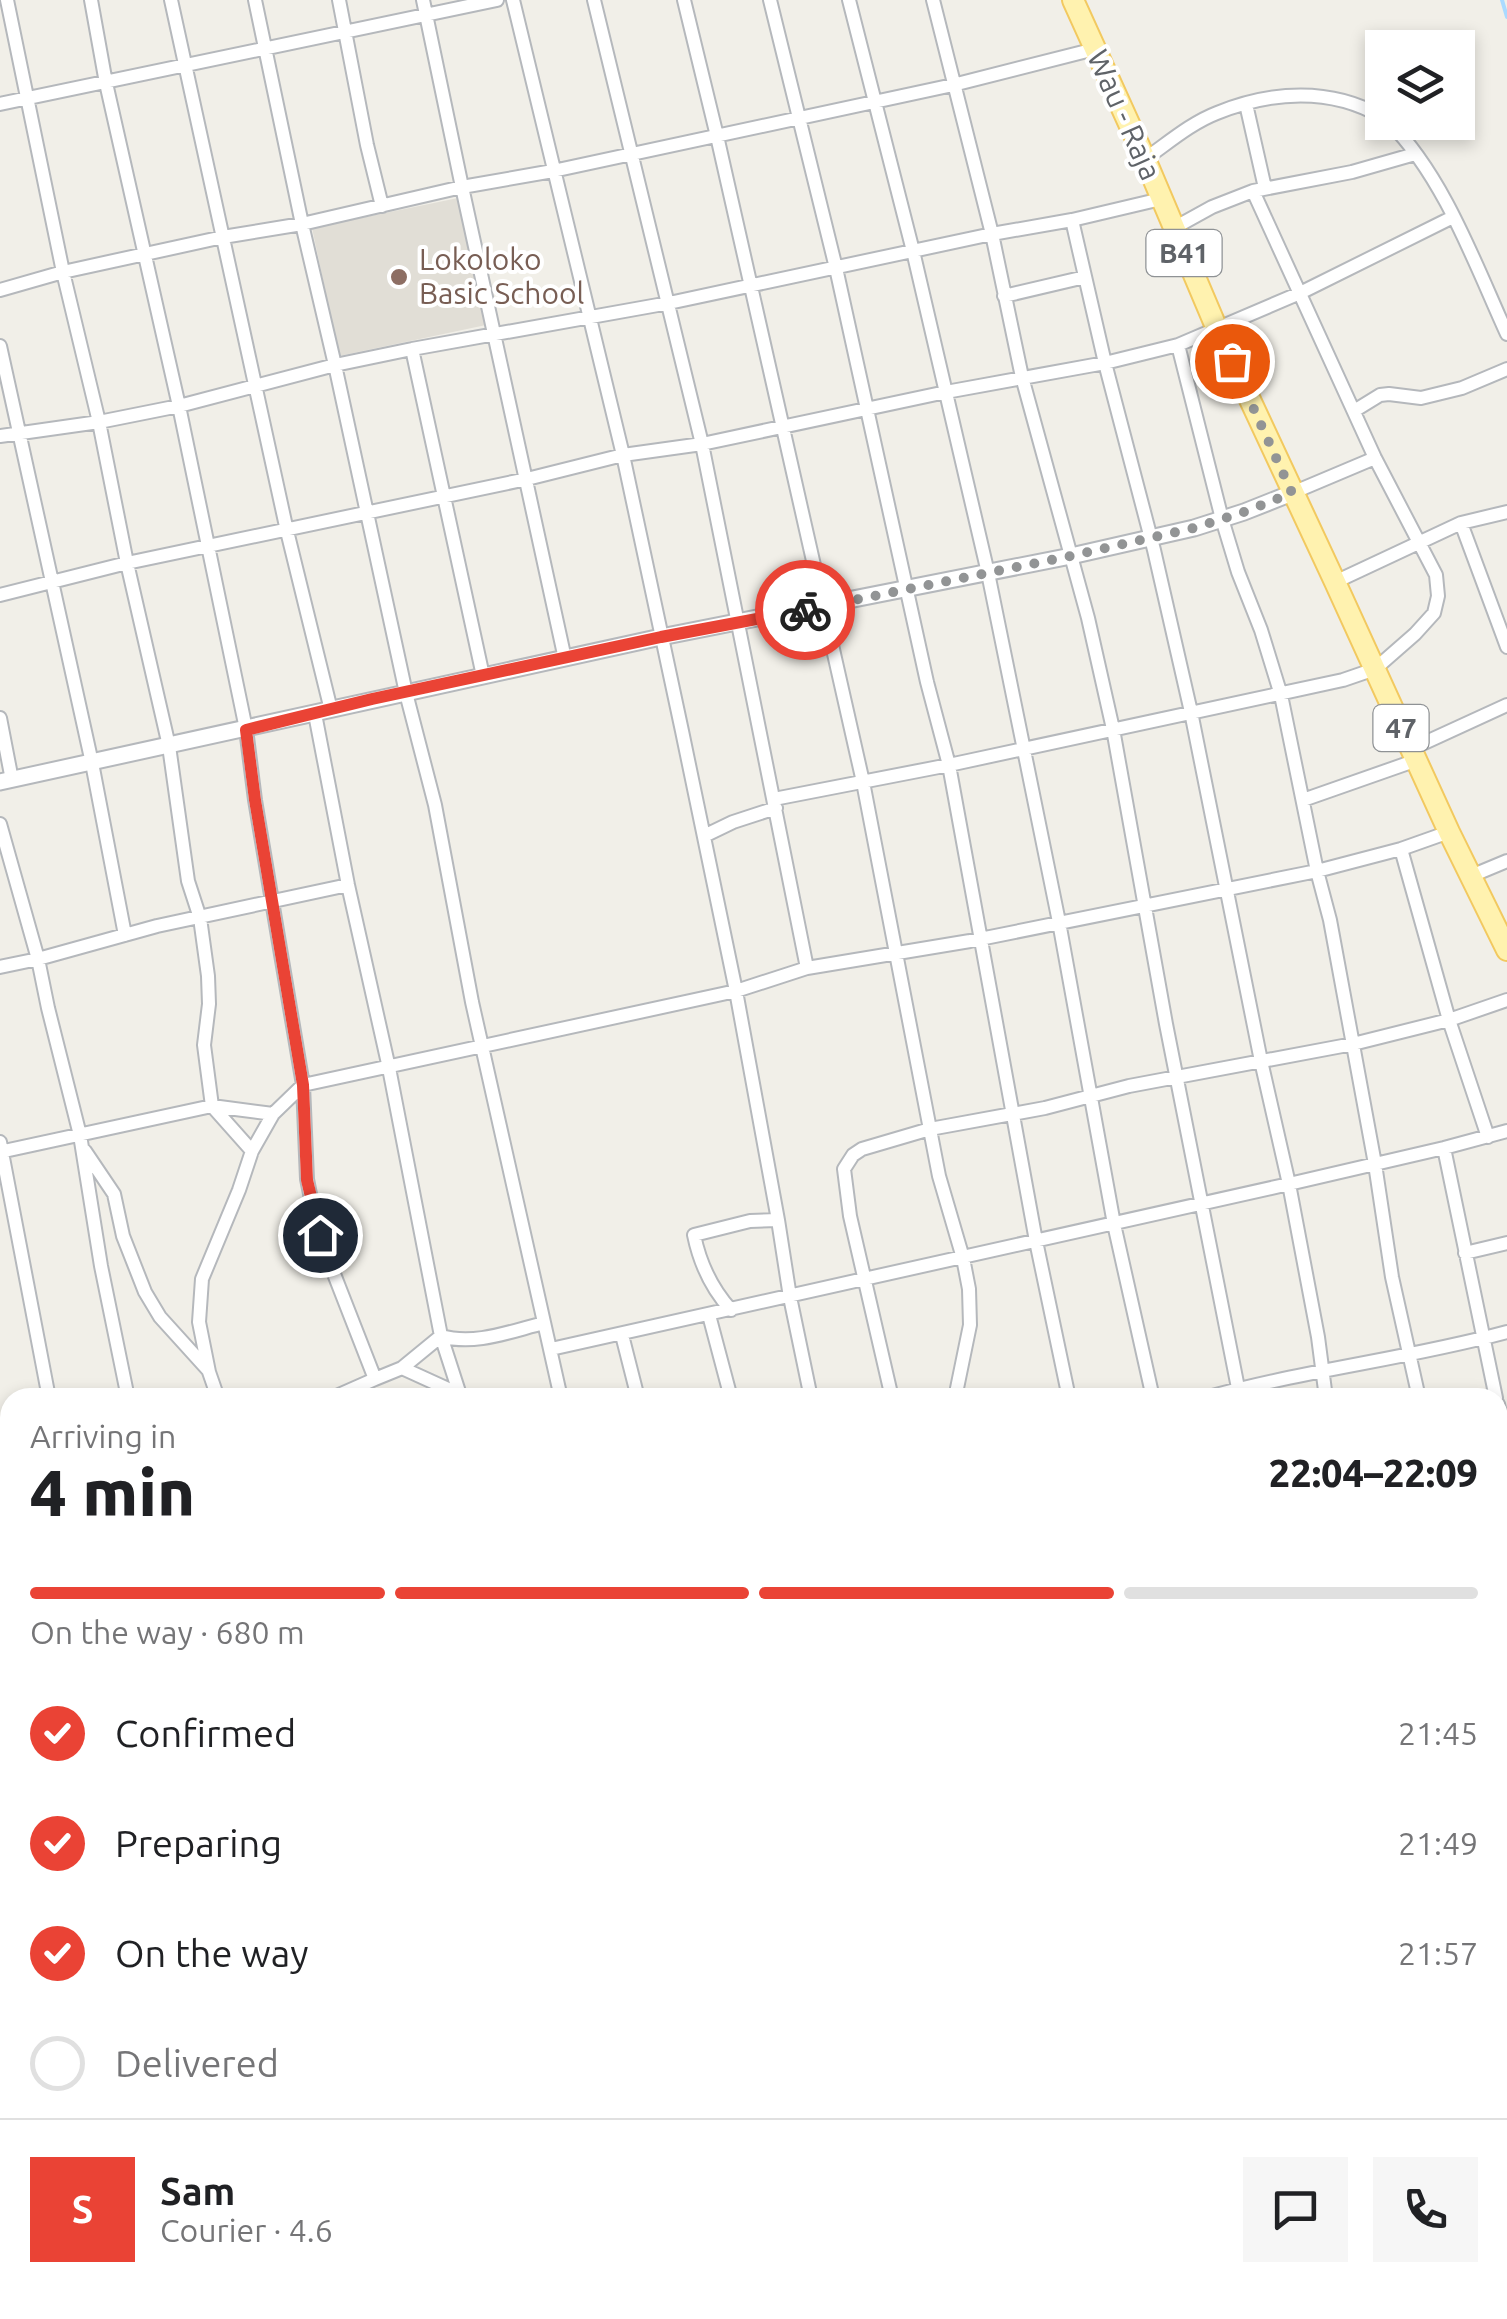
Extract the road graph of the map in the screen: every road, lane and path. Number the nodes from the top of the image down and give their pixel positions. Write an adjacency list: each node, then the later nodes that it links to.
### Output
1 (7, 0): 21 (street)
2 (91, 0): 19 (street)
3 (171, 0): 18 (street)
4 (256, 0): 17 (street)
5 (338, 0): 15 (street)
6 (497, 0): 14 (street)
7 (513, 0): 32 (street)
8 (594, 0): 29 (street)
9 (684, 0): 27 (street)
10 (770, 0): 26 (street)
11 (849, 0): 22 (street)
12 (934, 0): 20 (street)
13 (1073, 0): 16 (main road, Wau - Raja / B41)
14 (425, 7): 15 (street); 33 (street)
15 (345, 32): 17 (street); 36 (street)
16 (1095, 49): 20 (street); 31 (main road, Wau - Raja / B41)
17 (266, 50): 18 (street); 39 (street)
18 (184, 65): 19 (street); 42 (street)
19 (106, 83): 21 (street); 44 (street)
20 (954, 85): 22 (street); 41 (street)
21 (27, 99): 23 (street); 46 (street)
22 (875, 102): 26 (street); 43 (street)
23 (0, 104)
24 (1246, 104): 25 (street); 31 (street); 34 (street)
25 (1365, 108)
26 (799, 118): 27 (street); 45 (street)
27 (717, 136): 29 (street); 48 (street)
28 (1404, 140): 30 (street)
29 (633, 154): 32 (street); 52 (street)
30 (1415, 154): 34 (street); 37 (street)
31 (1146, 159): 35 (main road, Wau - Raja / B41)
32 (553, 171): 33 (street); 53 (street)
33 (462, 188): 36 (street); 55 (street)
34 (1259, 189): 40 (street); 50 (street)
35 (1161, 199): 38 (street); 40 (main road, Wau - Raja / B41)
36 (382, 206): 39 (street)
37 (1453, 217): 50 (street); 56 (street)
38 (1072, 220): 41 (street); 47 (street)
39 (302, 224): 42 (street); 61 (street)
40 (1174, 228): 54 (main road, Wau - Raja / B41)
41 (992, 234): 43 (street); 51 (street)
42 (223, 237): 44 (street); 64 (street)
43 (913, 251): 45 (street); 65 (street)
44 (145, 256): 46 (street); 66 (street)
45 (836, 268): 48 (street); 67 (street)
46 (63, 272): 49 (street); 69 (street)
47 (1085, 276): 51 (street); 60 (street)
48 (749, 285): 52 (street); 70 (street)
49 (0, 290)
50 (1300, 294): 54 (street); 68 (street)
51 (1004, 296): 63 (street)
52 (669, 303): 53 (street); 73 (street)
53 (589, 318): 55 (street); 74 (street)
54 (1216, 328): 58 (street); 78 (main road, Wau - Raja / B41)
55 (495, 334): 59 (street); 76 (street)
56 (1507, 334)
57 (0, 346): 71 (street)
58 (1178, 346): 60 (street); 81 (street)
59 (412, 349): 61 (street); 77 (street)
60 (1105, 363): 63 (street); 84 (street)
61 (335, 364): 64 (street); 80 (street)
62 (1507, 369): 68 (street)
63 (1022, 377): 65 (street); 87 (street)
64 (255, 386): 66 (street); 83 (street)
65 (946, 392): 67 (street); 89 (street)
66 (179, 406): 69 (street); 86 (street)
67 (867, 408): 70 (street); 92 (street)
68 (1354, 411): 75 (street)
69 (99, 422): 71 (street); 88 (street)
70 (783, 426): 73 (street); 94 (street)
71 (18, 432): 72 (street); 90 (street)
72 (0, 436)
73 (702, 444): 74 (street); 95 (street)
74 (623, 455): 76 (street); 96 (street)
75 (1375, 458): 78 (street); 85 (street)
76 (527, 480): 77 (street); 98 (street)
77 (445, 497): 80 (street); 100 (street)
78 (1295, 499): 81 (street); 91 (main road, 47)
79 (1507, 512): 82 (street)
80 (368, 514): 83 (street); 101 (street)
81 (1222, 519): 84 (street); 102 (street)
82 (1461, 523): 85 (street); 97 (street)
83 (287, 532): 86 (street); 104 (street)
84 (1150, 537): 87 (street); 105 (street)
85 (1420, 543): 91 (street); 99 (street)
86 (207, 548): 88 (street); 108 (street)
87 (1071, 556): 89 (street); 107 (street)
88 (127, 563): 90 (street); 109 (street)
89 (988, 574): 92 (street); 110 (street)
90 (51, 582): 93 (street); 112 (street)
91 (1336, 582): 99 (main road, 47)
92 (907, 589): 94 (street); 113 (street)
93 (0, 595)
94 (824, 606): 95 (street); 115 (street)
95 (737, 623): 96 (street); 117 (street)
96 (661, 637): 98 (street); 120 (street)
97 (1507, 648)
98 (565, 659): 100 (street)
99 (1375, 669): 102 (street); 111 (main road, 47)
100 (483, 676): 101 (street)
101 (406, 693): 104 (street); 142 (street)
102 (1281, 695): 105 (street); 116 (street)
103 (1507, 704): 111 (street)
104 (323, 712): 108 (street); 125 (street)
105 (1191, 712): 107 (street); 126 (street)
106 (0, 718): 114 (street)
107 (1114, 729): 110 (street); 128 (street)
108 (246, 730): 109 (street); 127 (street)
109 (169, 746): 112 (street); 129 (street)
110 (1024, 748): 113 (street); 130 (street)
111 (1414, 754): 116 (street); 119 (main road, 47)
112 (92, 763): 114 (street); 131 (street)
113 (949, 765): 115 (street); 132 (street)
114 (6, 781)
115 (864, 782): 117 (street); 134 (street)
116 (1303, 800): 123 (street)
117 (775, 803): 120 (street); 137 (street)
118 (0, 824): 135 (street)
119 (1449, 832): 121 (street); 124 (main road, 47)
120 (704, 836): 138 (street)
121 (1402, 849): 123 (street); 140 (street)
122 (1507, 861): 124 (street)
123 (1316, 871): 126 (street); 141 (street)
124 (1471, 876): 133 (main road, 47)
125 (348, 884): 127 (street); 144 (street)
126 (1227, 889): 128 (street); 143 (street)
127 (273, 901): 129 (street); 146 (street)
128 (1146, 906): 130 (street); 145 (street)
129 (200, 918): 131 (street); 148 (street)
130 (1059, 922): 132 (street); 147 (street)
131 (124, 935): 135 (street)
132 (980, 939): 134 (street); 150 (street)
133 (1507, 950)
134 (896, 955): 137 (street); 151 (street)
135 (38, 959): 136 (street); 154 (street)
136 (0, 967)
137 (807, 968): 138 (street)
138 (736, 991): 142 (street); 161 (street)
139 (1507, 1000): 140 (street)
140 (1449, 1020): 141 (street); 153 (street)
141 (1354, 1044): 143 (street); 158 (street)
142 (482, 1047): 144 (street); 171 (street)
143 (1261, 1061): 145 (street); 159 (street)
144 (389, 1068): 146 (street); 174 (street)
145 (1176, 1076): 147 (street); 160 (street)
146 (303, 1085): 149 (street); 181 (street)
147 (1091, 1096): 150 (street); 162 (street)
148 (212, 1106): 149 (street); 154 (street); 157 (street)
149 (273, 1114): 157 (street)
150 (1014, 1114): 151 (street); 163 (street)
151 (930, 1129): 166 (street); 167 (street)
152 (1507, 1130): 153 (street)
153 (1488, 1137): 155 (street)
154 (81, 1141): 156 (street); 179 (street); 183 (street)
155 (1444, 1148): 158 (street); 165 (street)
156 (1, 1149): 182 (street)
157 (252, 1151): 179 (street)
158 (1375, 1164): 159 (street); 177 (street)
159 (1289, 1184): 160 (street); 180 (street)
160 (1202, 1204): 162 (street); 195 (street)
161 (778, 1220): 168 (street); 169 (street)
162 (1114, 1224): 163 (street); 194 (street)
163 (1036, 1241): 166 (street); 193 (street)
164 (1507, 1243): 165 (street)
165 (1465, 1253): 175 (street)
166 (963, 1258): 167 (street); 192 (street)
167 (864, 1280): 168 (street); 191 (street)
168 (790, 1297): 169 (street); 190 (street)
169 (731, 1310): 170 (street)
170 (710, 1316): 173 (street); 189 (street)
171 (544, 1323): 174 (street); 176 (street)
172 (1507, 1332): 175 (street)
173 (622, 1335): 176 (street); 188 (street)
174 (441, 1336): 178 (street); 186 (street)
175 (1484, 1338): 177 (street); 199 (street)
176 (551, 1349): 187 (street)
177 (1408, 1356): 180 (street); 198 (street)
178 (402, 1368): 181 (street); 185 (street)
179 (210, 1372): 184 (street)
180 (1323, 1372): 196 (street); 197 (street)
181 (368, 1387)
182 (48, 1388)
183 (126, 1388)
184 (215, 1388)
185 (443, 1388)
186 (457, 1388)
187 (558, 1388)
188 (635, 1388)
189 (728, 1388)
190 (809, 1388)
191 (890, 1388)
192 (957, 1388)
193 (1066, 1388)
194 (1151, 1388)
195 (1238, 1388)
196 (1254, 1388)
197 (1325, 1388)
198 (1416, 1388)
199 (1494, 1388)

